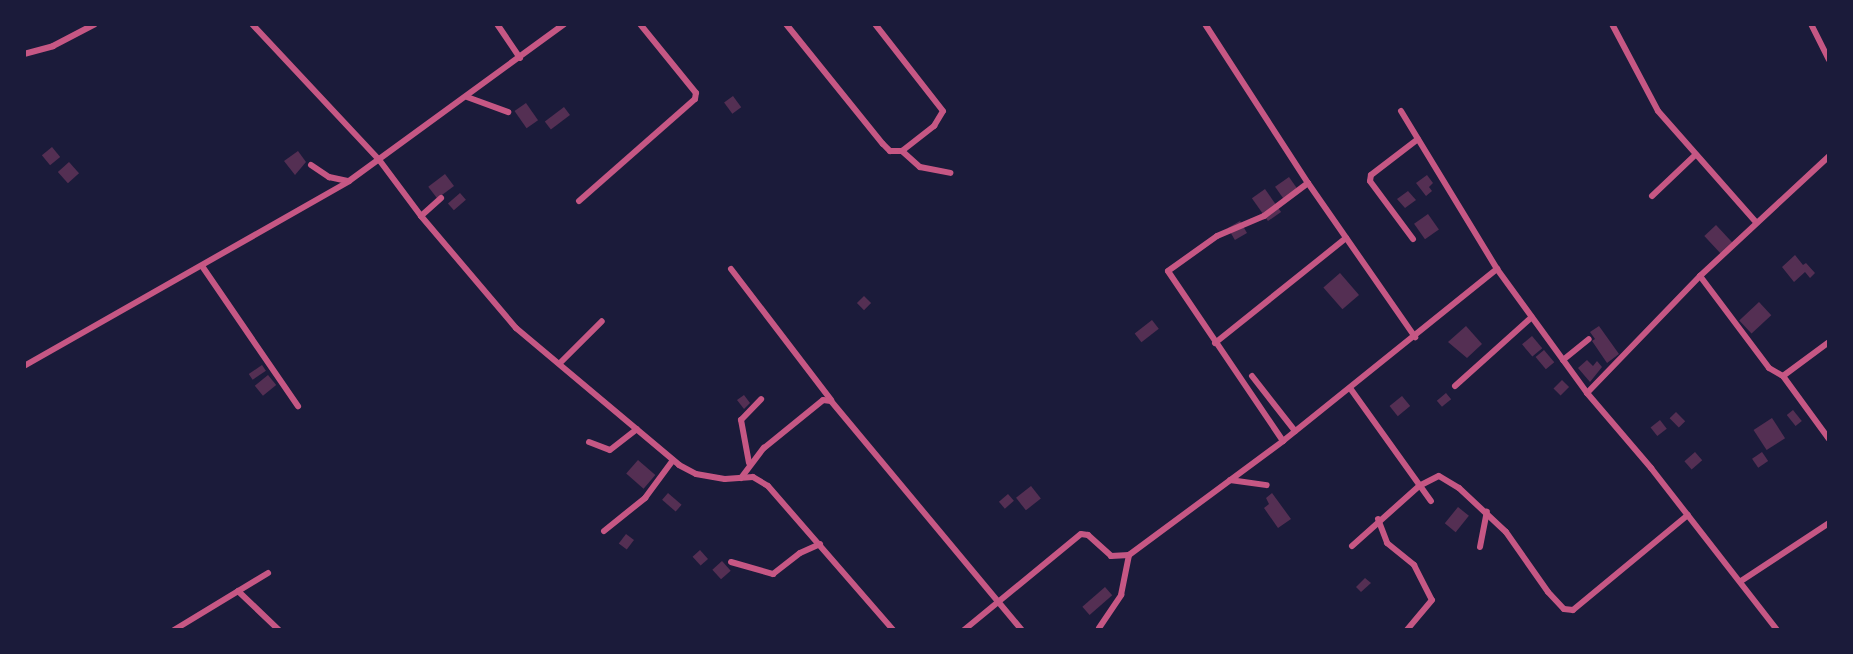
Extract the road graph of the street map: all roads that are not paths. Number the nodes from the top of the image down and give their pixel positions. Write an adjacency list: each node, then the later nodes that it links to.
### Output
1 (95, 24): 11 (street)
2 (252, 24): 21 (street)
3 (497, 24): 12 (street)
4 (564, 24): 12 (street)
5 (640, 24): 28 (street)
6 (786, 24): 18 (street)
7 (875, 24): 18 (street)
8 (1204, 24): 25 (street)
9 (1612, 24): 19 (street)
10 (1811, 24): 13 (street)
11 (24, 54)
12 (520, 58): 14 (street)
13 (1829, 60)
14 (467, 97): 16 (street); 21 (street)
15 (1401, 111): 17 (street)
16 (508, 112)
17 (1418, 139): 32 (street); 35 (street)
18 (902, 151): 23 (street)
19 (1695, 155): 26 (street); 30 (street)
20 (1829, 156): 30 (street)
21 (380, 161): 24 (street); 29 (street)
22 (312, 165): 24 (street)
23 (950, 173)
24 (349, 182): 33 (street)
25 (1308, 183): 31 (street); 42 (street)
26 (1652, 196)
27 (441, 198): 29 (street)
28 (579, 201)
29 (421, 216): 44 (street)
30 (1756, 222): 36 (street)
31 (1346, 238): 39 (street); 42 (street)
32 (1413, 239)
33 (202, 266): 45 (street); 53 (street)
34 (731, 269): 52 (street)
35 (1497, 269): 37 (street); 39 (street)
36 (1700, 276): 47 (street); 50 (street)
37 (1532, 317): 43 (street); 48 (street)
38 (602, 321): 44 (street)
39 (1415, 337): 49 (street)
40 (1589, 339): 43 (street)
41 (1829, 342): 47 (street)
42 (1215, 343): 58 (street)
43 (1563, 360): 50 (street)
44 (560, 363): 54 (street)
45 (24, 366)
46 (1252, 376): 55 (street)
47 (1783, 376): 56 (street)
48 (1455, 386)
49 (1350, 388): 55 (street); 64 (street)
50 (1587, 393): 67 (street)
51 (761, 399): 60 (street)
52 (831, 401): 60 (street); 79 (street)
53 (298, 406)
54 (637, 429): 57 (street); 59 (street)
55 (1295, 431): 58 (street)
56 (1829, 439)
57 (589, 441)
58 (1283, 441): 62 (street)
59 (673, 460): 61 (street); 70 (street)
60 (749, 464): 61 (street)
61 (741, 478): 71 (street)
62 (1230, 480): 63 (street); 74 (street)
63 (1267, 485)
64 (1419, 486): 65 (street); 66 (street); 68 (street)
65 (1431, 501)
66 (1486, 512): 67 (street); 73 (street)
67 (1688, 514): 77 (street)
68 (1378, 519): 72 (street); 88 (street)
69 (1829, 523): 77 (street)
70 (604, 531)
71 (820, 544): 75 (street); 85 (street)
72 (1352, 546)
73 (1480, 547)
74 (1129, 555): 79 (street); 81 (street)
75 (731, 562)
76 (268, 573): 78 (street)
77 (1741, 581): 89 (street)
78 (238, 591): 80 (street); 84 (street)
79 (999, 603): 86 (street); 87 (street)
80 (188, 623): 82 (street); 83 (street)
81 (1099, 628)
82 (174, 630)
83 (194, 630)
84 (279, 630)
85 (893, 630)
86 (964, 630)
87 (1022, 630)
88 (1407, 630)
89 (1777, 630)

